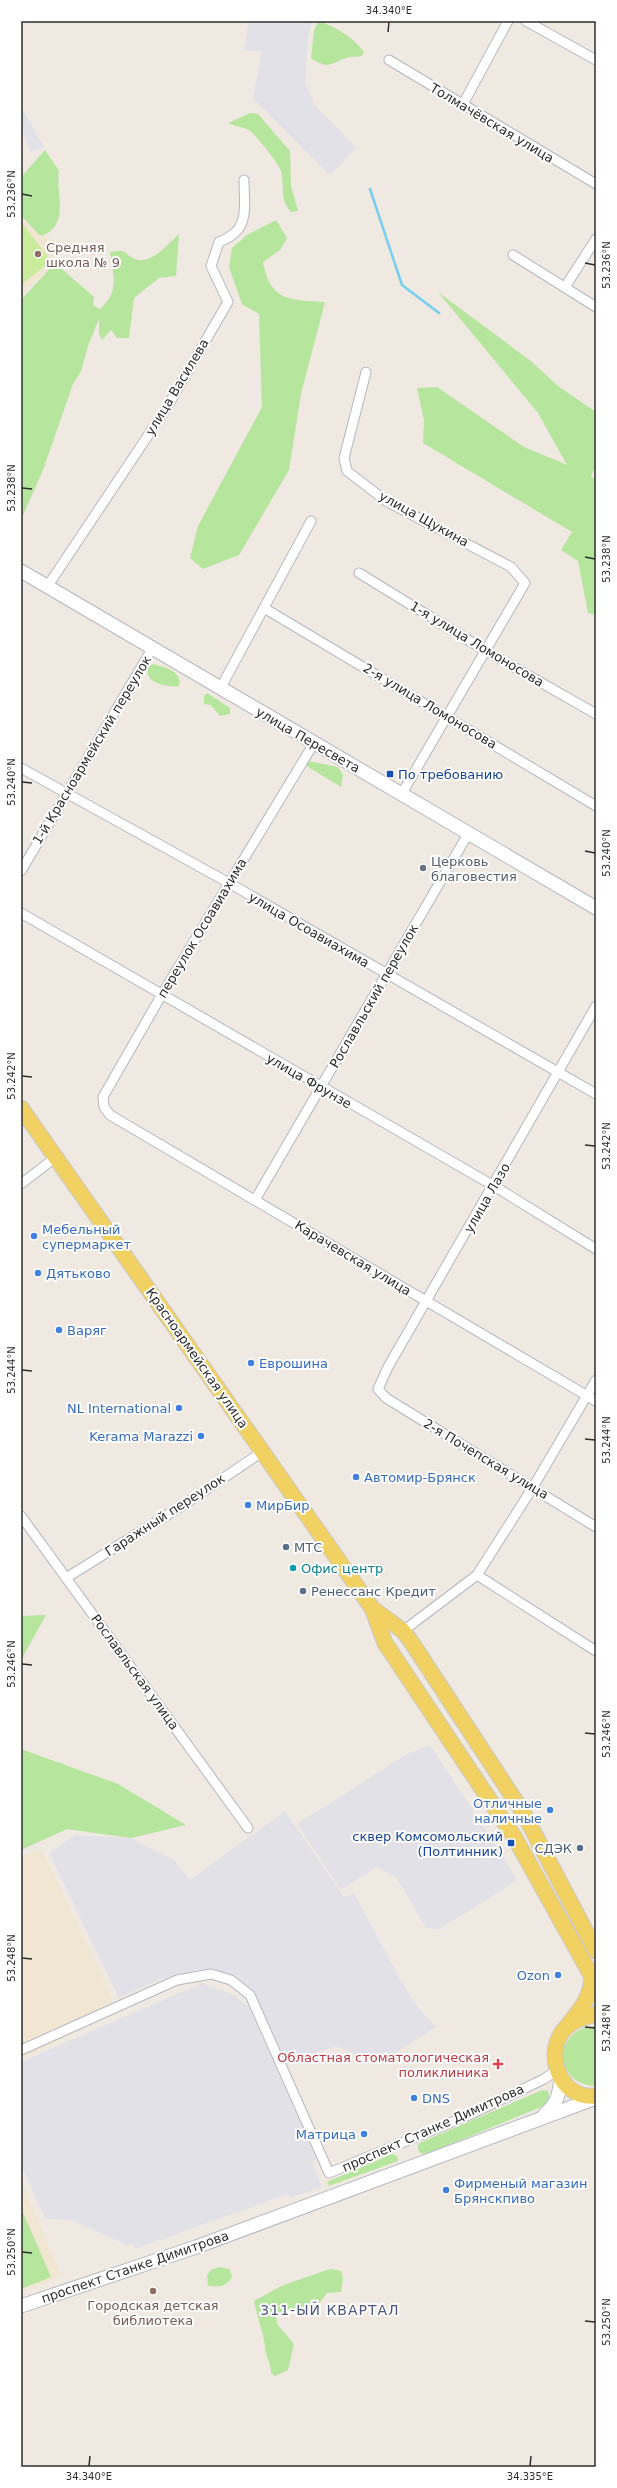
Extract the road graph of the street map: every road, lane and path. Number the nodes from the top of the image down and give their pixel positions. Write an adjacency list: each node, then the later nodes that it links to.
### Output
1 (508, 21): 5 (street)
2 (526, 21): 4 (street)
3 (389, 60): 5 (street, Толмачёвская улица)
4 (596, 60)
5 (462, 106): 7 (street, Толмачёвская улица)
6 (244, 180): 16 (street, улица Василева)
7 (596, 184)
8 (596, 239): 10 (street)
9 (513, 255): 10 (street)
10 (565, 287): 11 (street)
11 (596, 307)
12 (366, 372): 19 (street, улица Щукина)
13 (311, 521): 17 (street)
14 (21, 571): 16 (main road, улица Пересвета)
15 (359, 572): 19 (street, 1-я улица Ломоносова)
16 (48, 587): 18 (main road, улица Пересвета)
17 (264, 608): 20 (street); 22 (street, 2-я улица Ломоносова)
18 (152, 649): 20 (main road, улица Пересвета); 25 (street, 1-й Красноармейский переулок)
19 (486, 651): 21 (street, 1-я улица Ломоносова); 22 (street)
20 (220, 689): 23 (main road, улица Пересвета)
21 (596, 714)
22 (448, 716): 26 (street); 27 (street, 2-я улица Ломоносова)
23 (314, 743): 26 (main road, улица Пересвета); 30 (street, переулок Осоавиахима)
24 (21, 768): 25 (street, улица Осоавиахима)
25 (66, 793): 29 (street, 1-й Красноармейский переулок); 30 (street, улица Осоавиахима)
26 (401, 794): 28 (main road, улица Пересвета)
27 (596, 806)
28 (468, 834): 31 (main road, улица Пересвета); 33 (street, Рославльский переулок)
29 (21, 871)
30 (229, 883): 33 (street, улица Осоавиахима); 34 (street, переулок Осоавиахима)
31 (596, 908)
32 (21, 914): 34 (street, улица Фрунзе)
33 (386, 974): 36 (street, улица Осоавиахима); 37 (street, Рославльский переулок)
34 (161, 996): 37 (street, улица Фрунзе); 40 (street, переулок Осоавиахима)
35 (596, 1006): 36 (street, улица Лазо)
36 (559, 1072): 38 (street, улица Осоавиахима); 43 (street, улица Лазо)
37 (322, 1088): 43 (street, улица Фрунзе); 44 (street, Рославльский переулок)
38 (596, 1094)
39 (21, 1108): 41 (main road, Красноармейская улица)
40 (110, 1115): 44 (street, Карачевская улица)
41 (56, 1157): 42 (street); 51 (main road, Красноармейская улица)
42 (21, 1184)
43 (494, 1186): 45 (street, улица Фрунзе); 46 (street, улица Лазо)
44 (255, 1200): 46 (street, Карачевская улица)
45 (596, 1249)
46 (427, 1302): 48 (street, улица Лазо); 49 (street, Карачевская улица)
47 (596, 1380): 49 (street)
48 (378, 1389): 52 (street, 2-я Почепская улица)
49 (587, 1396): 50 (street, Карачевская улица); 52 (street)
50 (596, 1401)
51 (262, 1452): 56 (street, Гаражный переулок); 57 (main road, Красноармейская улица)
52 (533, 1487): 54 (street, 2-я Почепская улица); 55 (street)
53 (21, 1516): 56 (street, Рославльская улица)
54 (596, 1527)
55 (477, 1575): 58 (street); 59 (street)
56 (66, 1578): 60 (street, Рославльская улица)
57 (372, 1608): 58 (main road); 63 (main road)
58 (403, 1631): 61 (main road)
59 (596, 1651)
60 (248, 1828)
61 (596, 1951)
62 (594, 2015): 63 (main road)
63 (567, 2026): 65 (main road)
64 (21, 2050): 65 (street, проспект Станке Димитрова)
65 (559, 2074): 66 (main road); 67 (main road)
66 (596, 2097): 67 (main road, проспект Станке Димитрова)
67 (540, 2118): 68 (main road, проспект Станке Димитрова)
68 (21, 2306)

